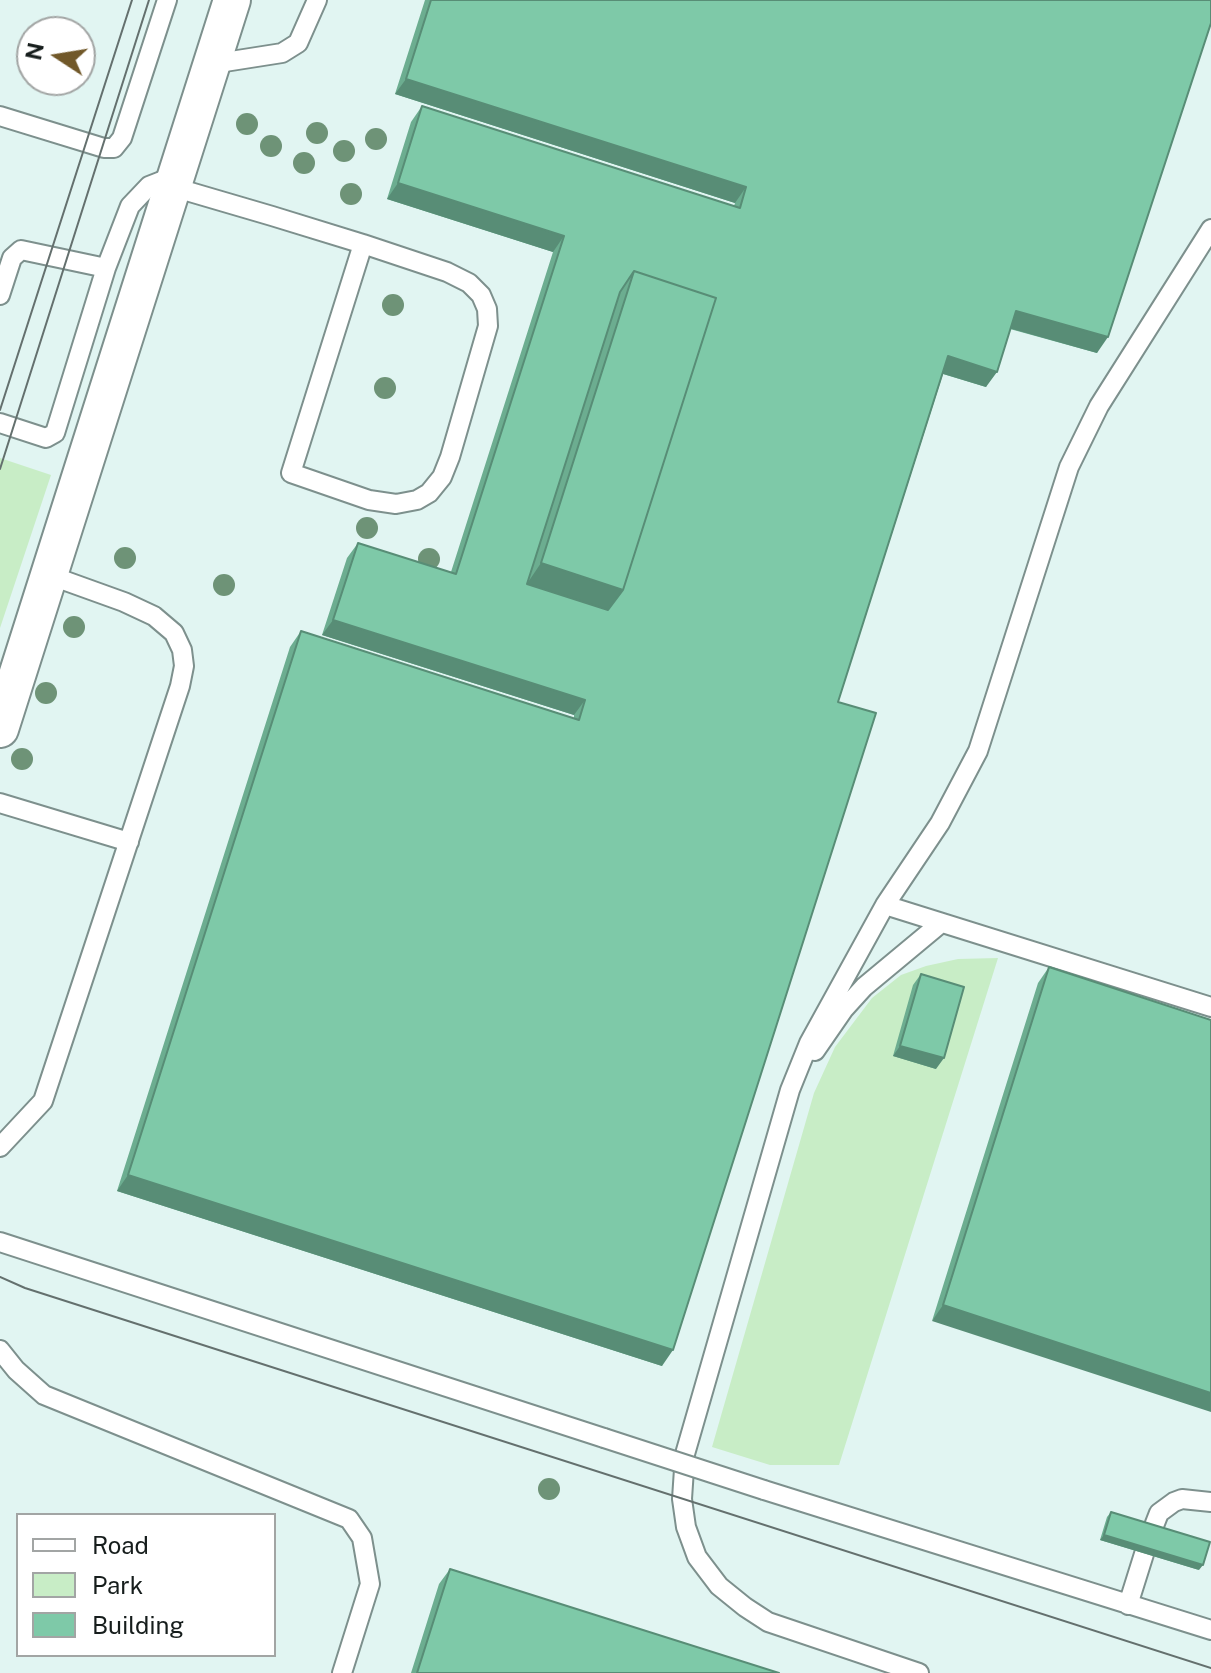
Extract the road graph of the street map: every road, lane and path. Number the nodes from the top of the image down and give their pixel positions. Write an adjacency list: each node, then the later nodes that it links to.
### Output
1 (167, 0): 5 (lane)
2 (232, 0): 4 (street)
3 (317, 0): 4 (lane)
4 (212, 64): 6 (street)
5 (0, 116)
6 (175, 181): 8 (lane); 9 (lane); 13 (street)
7 (1211, 229): 18 (lane)
8 (363, 244): 8 (lane)
9 (106, 268): 10 (lane); 11 (lane)
10 (0, 295)
11 (59, 421): 12 (lane); 13 (lane)
12 (0, 423)
13 (91, 442): 14 (street)
14 (49, 575): 15 (street); 17 (lane)
15 (0, 729)
16 (0, 803): 17 (lane)
17 (129, 842): 22 (lane)
18 (885, 905): 19 (lane); 21 (lane)
19 (941, 923): 20 (lane); 21 (lane)
20 (1211, 1007)
21 (790, 1090): 31 (lane)
22 (0, 1147)
23 (0, 1242): 28 (lane, bridge)
24 (0, 1350): 30 (lane)
25 (1211, 1502): 26 (lane)
26 (1152, 1531)
27 (1144, 1554): 28 (lane)
28 (1128, 1605): 29 (lane)
29 (1211, 1630)
30 (342, 1673)
31 (919, 1673)

